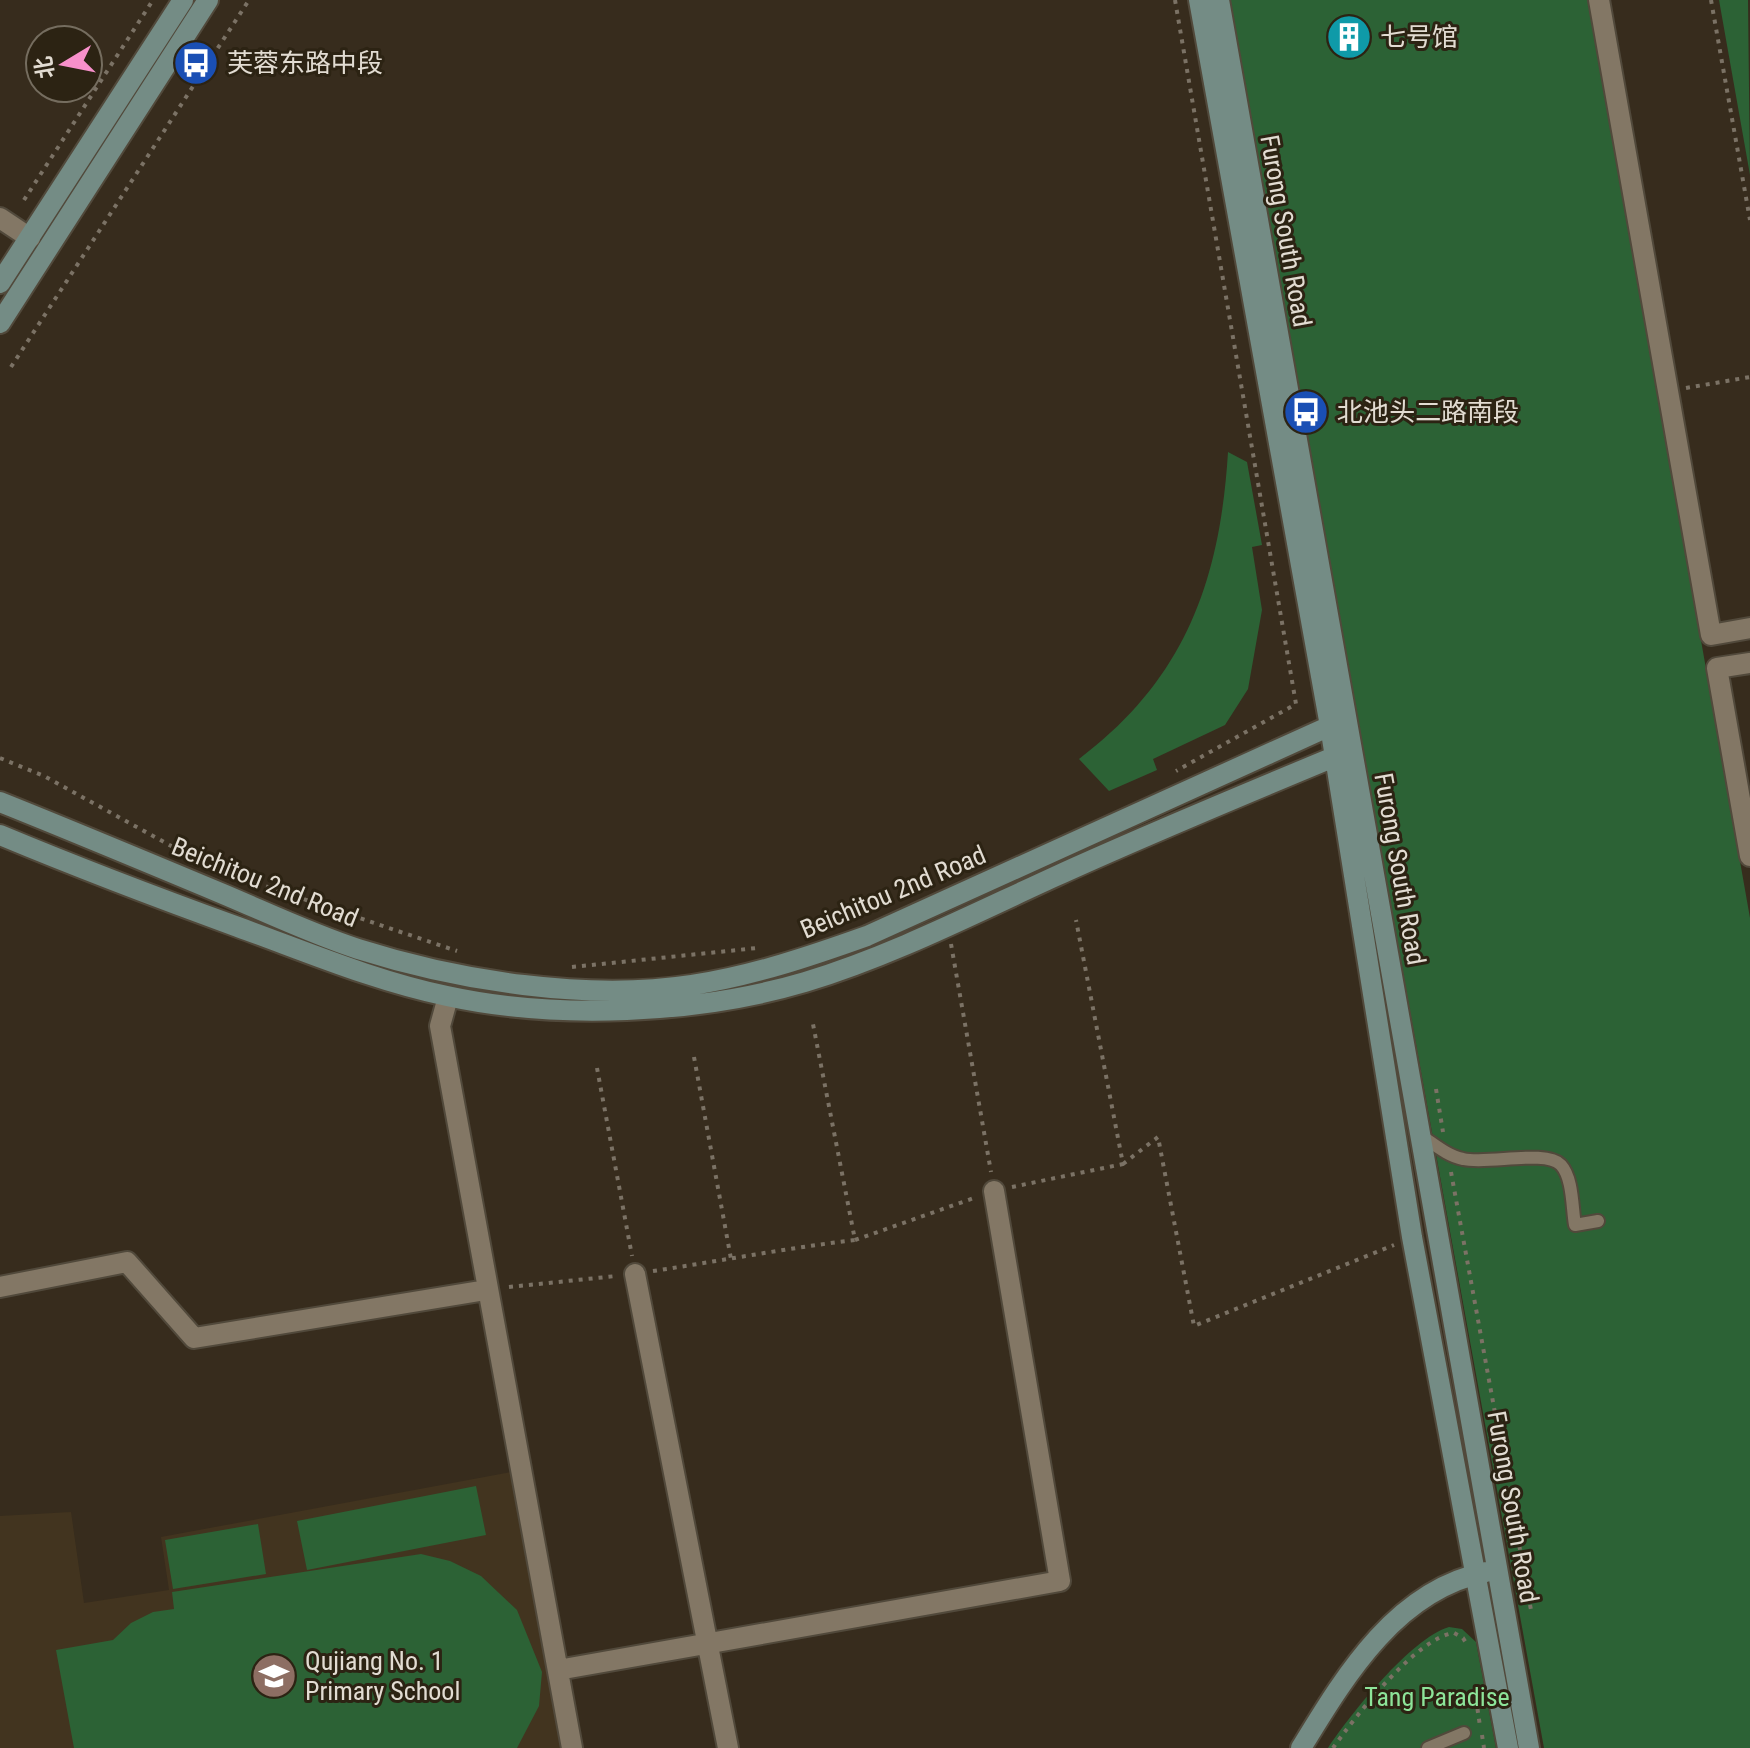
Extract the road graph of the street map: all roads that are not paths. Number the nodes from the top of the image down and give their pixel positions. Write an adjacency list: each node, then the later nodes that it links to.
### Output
1 (183, 0): 7 (main road)
2 (208, 0): 9 (main road)
3 (1199, 0): 12 (main road, Furong South Road)
4 (1219, 0): 18 (main road, Furong South Road)
5 (1599, 0): 10 (street)
6 (0, 218): 7 (street)
7 (30, 238): 8 (main road)
8 (0, 283)
9 (0, 323)
10 (1750, 628)
11 (1750, 663): 16 (street)
12 (1330, 726): 13 (main road, Furong South Road); 14 (main road, Beichitou 2nd Road)
13 (1334, 757): 17 (main road, Beichitou 2nd Road); 25 (main road, Furong South Road)
14 (0, 802)
15 (0, 835): 17 (main road, Beichitou 2nd Road)
16 (1750, 856)
17 (448, 997): 23 (street)
18 (1420, 1135): 20 (lane); 24 (main road, Furong South Road)
19 (994, 1191): 26 (street)
20 (1598, 1221)
21 (635, 1274): 26 (street)
22 (0, 1287): 23 (street)
23 (486, 1290): 27 (street)
24 (1497, 1570): 25 (main road); 34 (main road, Furong South Road)
25 (1476, 1574): 31 (main road); 33 (main road, Furong South Road)
26 (709, 1643): 27 (street); 30 (street)
27 (558, 1670): 29 (street)
28 (1464, 1733): 32 (lane)
29 (572, 1748)
30 (728, 1748)
31 (1301, 1748)
32 (1428, 1748)
33 (1508, 1748)
34 (1529, 1748)

